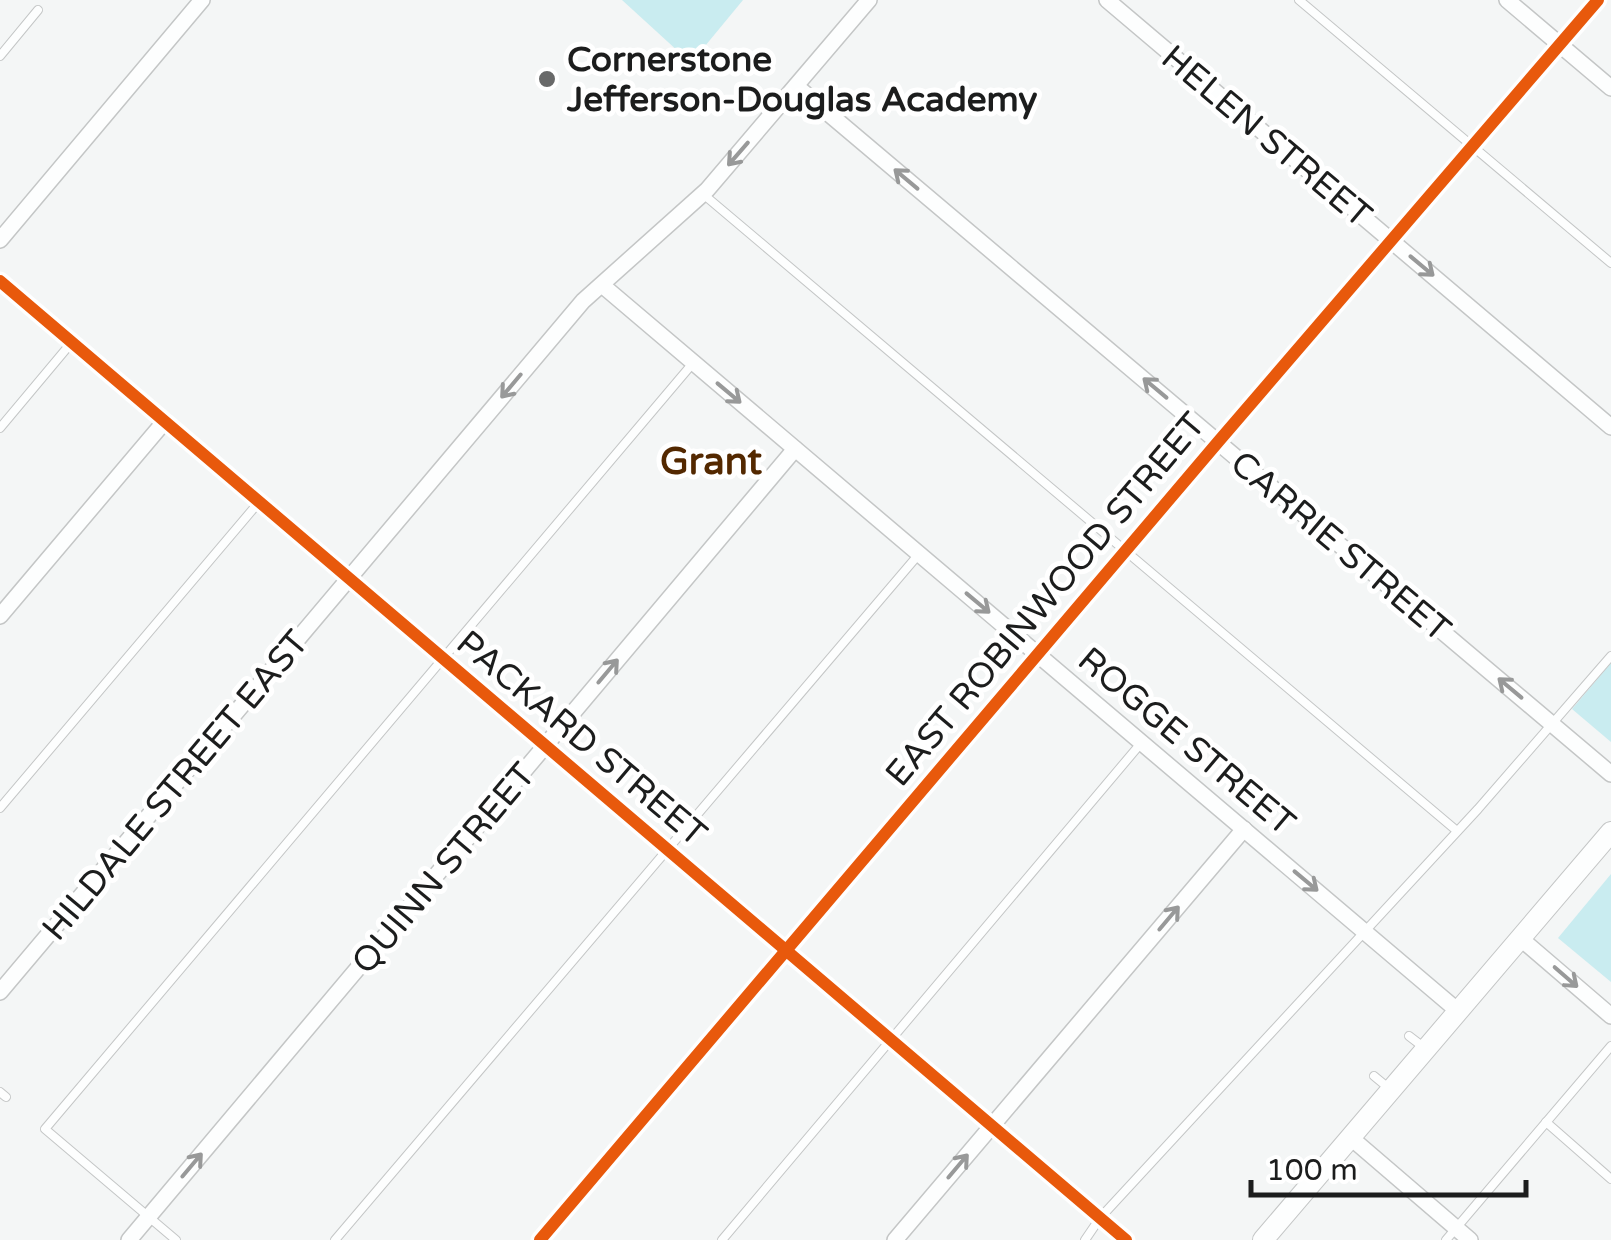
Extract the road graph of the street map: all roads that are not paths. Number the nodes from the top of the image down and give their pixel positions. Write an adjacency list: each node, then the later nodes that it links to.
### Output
1 (202, 0): 14 (street)
2 (869, 0): 10 (street, HILDALE STREET EAST)
3 (1107, 0): 15 (street, HELEN STREET)
4 (1299, 0): 12 (lane)
5 (1508, 0): 8 (street)
6 (1598, 0): 8 (street, EAST ROBINWOOD STREET)
7 (38, 10): 9 (lane)
8 (1560, 45): 11 (street); 12 (street, EAST ROBINWOOD STREET)
9 (0, 56)
10 (796, 86): 13 (street, HILDALE STREET EAST, one-way to 13); 24 (street, CARRIE STREET, one-way to 10)
11 (1611, 88)
12 (1474, 146): 15 (street, EAST ROBINWOOD STREET); 16 (lane)
13 (703, 194): 18 (street, HILDALE STREET EAST); 27 (lane)
14 (0, 240)
15 (1392, 241): 22 (street, HELEN STREET, one-way to 22); 24 (street, EAST ROBINWOOD STREET)
16 (1611, 263)
17 (0, 281): 19 (street, PACKARD STREET)
18 (602, 285): 20 (street, ROGGE STREET); 29 (street, HILDALE STREET EAST, one-way to 29)
19 (72, 342): 21 (street, PACKARD STREET); 23 (lane)
20 (693, 362): 25 (street, ROGGE STREET, one-way to 25); 33 (lane)
21 (165, 421): 26 (street, PACKARD STREET); 30 (street)
22 (1611, 427)
23 (0, 428)
24 (1218, 442): 27 (street, EAST ROBINWOOD STREET); 34 (street, CARRIE STREET, one-way to 24)
25 (796, 449): 28 (street, ROGGE STREET); 36 (street, QUINN STREET, one-way to 25)
26 (259, 502): 29 (street, PACKARD STREET); 38 (lane)
27 (1125, 551): 31 (street, EAST ROBINWOOD STREET); 40 (lane)
28 (920, 554): 31 (street, ROGGE STREET, one-way to 31); 42 (lane)
29 (349, 579): 33 (street, PACKARD STREET); 46 (street, HILDALE STREET EAST)
30 (0, 616)
31 (1038, 654): 35 (street, ROGGE STREET); 45 (street, EAST ROBINWOOD STREET)
32 (1611, 656): 34 (lane)
33 (443, 658): 36 (street, PACKARD STREET); 55 (lane)
34 (1553, 725): 37 (street, CARRIE STREET); 40 (lane)
35 (1142, 742): 39 (street, ROGGE STREET); 49 (lane)
36 (546, 746): 42 (street, PACKARD STREET); 55 (street, QUINN STREET, one-way to 36)
37 (1611, 774)
38 (0, 808)
39 (1244, 828): 43 (street, ROGGE STREET, one-way to 43); 52 (street, one-way to 39)
40 (1457, 831): 43 (lane)
41 (1611, 832): 44 (street)
42 (668, 850): 45 (street, PACKARD STREET); 60 (lane)
43 (1363, 930): 47 (street, ROGGE STREET); 56 (lane)
44 (1520, 938): 47 (street); 48 (street, one-way to 48)
45 (786, 951): 49 (street, PACKARD STREET); 61 (street, EAST ROBINWOOD STREET)
46 (0, 992)
47 (1458, 1011): 53 (street)
48 (1611, 1016)
49 (891, 1040): 52 (street, PACKARD STREET); 62 (lane)
50 (1611, 1046): 51 (lane)
51 (1546, 1122): 54 (lane); 57 (lane)
52 (992, 1126): 56 (street, PACKARD STREET); 63 (street, one-way to 52)
53 (1350, 1137): 57 (street); 66 (street)
54 (1611, 1179)
55 (148, 1217): 58 (street, QUINN STREET); 59 (lane)
56 (1100, 1218): 64 (lane); 65 (street, PACKARD STREET)
57 (1451, 1234): 67 (street)
58 (129, 1240)
59 (176, 1240)
60 (335, 1240)
61 (540, 1240)
62 (722, 1240)
63 (895, 1240)
64 (1084, 1240)
65 (1126, 1240)
66 (1263, 1240)
67 (1470, 1240)

